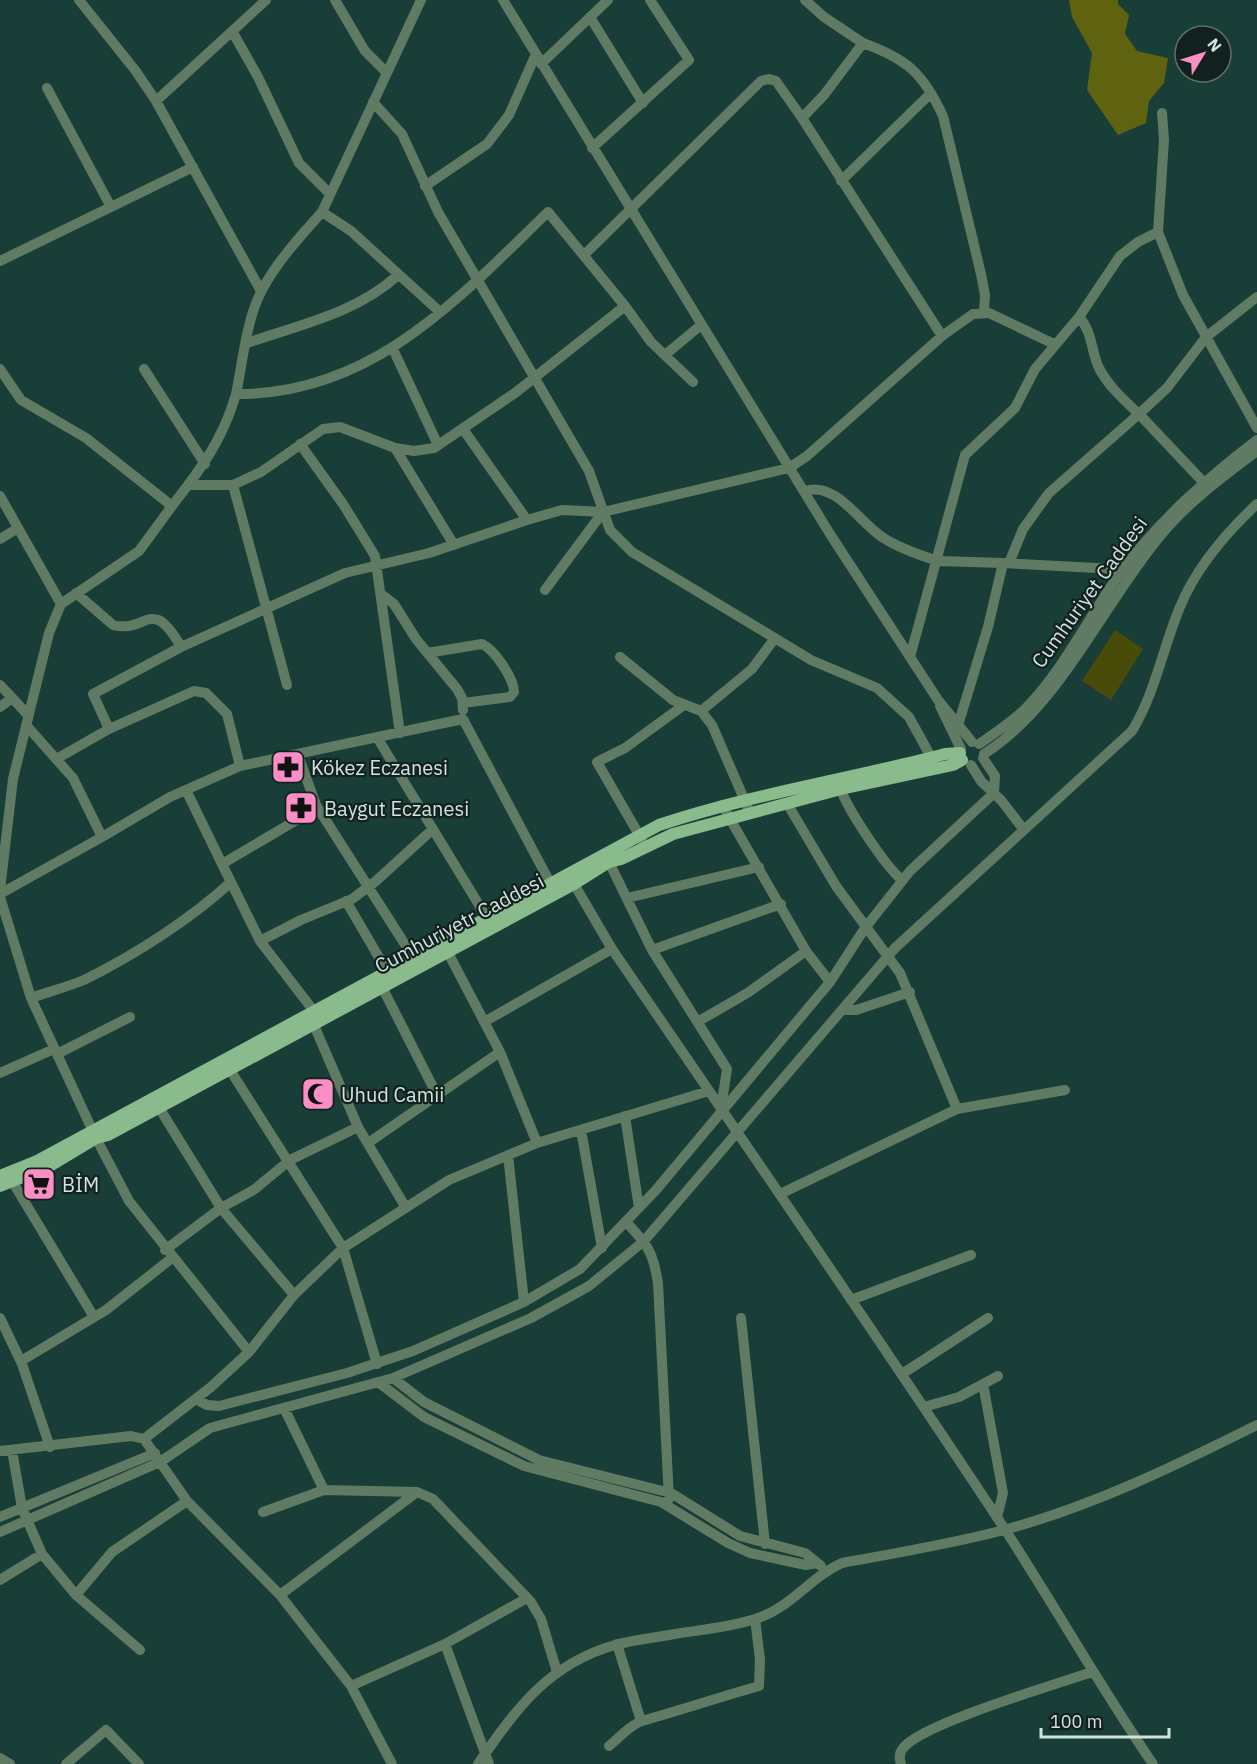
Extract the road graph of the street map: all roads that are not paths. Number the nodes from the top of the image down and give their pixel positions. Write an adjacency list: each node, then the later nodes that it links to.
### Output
1 (79, 0): 16 (street)
2 (335, 0): 13 (street)
3 (421, 0): 13 (street)
4 (503, 0): 12 (street)
5 (608, 0): 9 (street)
6 (650, 0): 18 (street)
7 (805, 0): 11 (street)
8 (263, 1): 10 (street)
9 (590, 17): 12 (street); 18 (street)
10 (232, 31): 16 (street); 25 (street)
11 (863, 43): 15 (street); 20 (street)
12 (538, 59): 21 (street); 24 (street)
13 (387, 73): 17 (street)
14 (47, 88): 26 (street)
15 (931, 93): 23 (street); 38 (street)
16 (156, 101): 22 (street)
17 (373, 102): 24 (street); 25 (street)
18 (643, 103): 21 (street)
19 (1162, 113): 29 (street)
20 (802, 118): 23 (street); 27 (street)
21 (592, 148): 27 (street)
22 (193, 167): 26 (street); 34 (street)
23 (841, 181): 41 (street)
24 (425, 186): 33 (street)
25 (330, 194): 28 (street)
26 (111, 207): 31 (street)
27 (630, 211): 30 (street); 40 (street)
28 (322, 212): 32 (street); 34 (street)
29 (1158, 232): 39 (street); 42 (street)
30 (584, 255): 33 (street); 36 (street)
31 (0, 261)
32 (398, 275): 37 (street); 43 (street)
33 (479, 280): 37 (street); 49 (street)
34 (261, 291): 43 (street)
35 (1257, 297): 42 (street)
36 (625, 306): 46 (street); 49 (street)
37 (440, 312): 45 (street)
38 (984, 312): 41 (street); 44 (street)
39 (1080, 317): 44 (street); 52 (street)
40 (701, 324): 46 (street); 61 (street)
41 (942, 336): 61 (street)
42 (1206, 337): 52 (street); 54 (street)
43 (246, 343): 51 (street)
44 (1054, 344): 74 (street)
45 (392, 347): 51 (street); 57 (street)
46 (665, 355): 50 (street)
47 (0, 369): 68 (street)
48 (144, 369): 60 (street)
49 (533, 380): 53 (street); 69 (street)
50 (693, 382)
51 (236, 394): 60 (street)
52 (1138, 414): 64 (street); 75 (street)
53 (463, 429): 57 (street); 70 (street)
54 (1257, 429)
55 (1257, 440): 64 (street, Cumhuriyet Caddesi)
56 (300, 444): 58 (street); 63 (street); 76 (street)
57 (438, 446): 58 (street)
58 (395, 448): 73 (street)
59 (1257, 451): 64 (street, Cumhuriyet Caddesi)
60 (205, 464): 62 (street)
61 (789, 468): 65 (street); 69 (street)
62 (188, 485): 63 (street); 68 (street)
63 (233, 485): 82 (street)
64 (1206, 485): 77 (street, Cumhuriyet Caddesi)
65 (805, 492): 74 (street); 87 (street)
66 (0, 496): 71 (street)
67 (1257, 504): 118 (street)
68 (172, 506): 79 (street)
69 (603, 512): 70 (street); 78 (street); 83 (street)
70 (527, 520): 73 (street)
71 (18, 528): 72 (street); 81 (street)
72 (0, 539)
73 (454, 545): 76 (street)
74 (938, 561): 75 (street); 87 (street)
75 (1006, 563): 77 (street); 98 (street)
76 (377, 564): 80 (street); 82 (street)
77 (1126, 574): 102 (street, Cumhuriyet Caddesi)
78 (546, 590)
79 (76, 592): 81 (street); 84 (street)
80 (381, 594): 85 (street); 100 (street)
81 (61, 604): 97 (street)
82 (267, 611): 84 (street); 89 (street)
83 (776, 638): 95 (street); 104 (street)
84 (181, 648): 99 (street)
85 (427, 653): 92 (street); 92 (street)
86 (620, 657): 93 (street)
87 (910, 657): 91 (street)
88 (0, 684): 90 (street)
89 (287, 685)
90 (12, 698): 94 (street); 97 (street)
91 (938, 700): 98 (street); 105 (street)
92 (464, 704): 96 (street)
93 (684, 705): 95 (street); 120 (street)
94 (0, 707)
95 (701, 711): 111 (street)
96 (463, 719): 100 (street); 128 (street)
97 (27, 720): 106 (street); 129 (street)
98 (959, 723): 102 (street)
99 (109, 729): 106 (street); 107 (street)
100 (400, 733): 101 (street)
101 (378, 739): 103 (street); 117 (street)
102 (980, 749): 105 (street); 105 (street); 110 (street)
103 (298, 754): 107 (street); 114 (street)
104 (931, 757): 105 (main road); 108 (main road)
105 (963, 757): 108 (main road, Cumhuriyetr Caddesi); 110 (street)
106 (58, 758): 119 (street)
107 (240, 766): 109 (street)
108 (839, 785): 111 (main road); 113 (main road, Cumhuriyetr Caddesi); 124 (street)
109 (186, 790): 119 (street); 122 (street)
110 (994, 793): 118 (street); 124 (street)
111 (744, 800): 112 (main road); 115 (street)
112 (722, 805): 116 (street); 120 (main road)
113 (788, 805): 115 (main road, Cumhuriyetr Caddesi); 135 (street)
114 (317, 807): 122 (street); 127 (street)
115 (751, 814): 116 (main road, Cumhuriyetr Caddesi)
116 (729, 818): 120 (main road, Cumhuriyetr Caddesi); 123 (street)
117 (433, 829): 127 (street); 134 (street)
118 (1024, 830): 141 (street)
119 (102, 837): 130 (street)
120 (643, 841): 121 (main road, Cumhuriyetr Caddesi); 128 (main road)
121 (609, 862): 126 (main road, Cumhuriyetr Caddesi); 131 (street)
122 (222, 864): 125 (street)
123 (759, 867): 131 (street); 133 (street)
124 (902, 880): 135 (street)
125 (231, 882): 136 (street); 146 (street)
126 (574, 884): 128 (main road, Cumhuriyetr Caddesi); 138 (street)
127 (367, 888): 132 (street); 142 (street)
128 (553, 888): 134 (main road); 137 (main road, Cumhuriyetr Caddesi)
129 (0, 890)
130 (0, 895): 146 (street)
131 (627, 898): 139 (street)
132 (346, 901): 136 (street); 143 (street)
133 (781, 904): 139 (street); 140 (street)
134 (487, 918): 137 (main road)
135 (865, 928): 141 (street); 144 (street)
136 (260, 941): 148 (street)
137 (445, 947): 142 (main road); 143 (main road, Cumhuriyetr Caddesi); 151 (street)
138 (612, 949): 151 (street); 157 (street)
139 (652, 950): 150 (street)
140 (806, 951): 144 (street); 150 (street)
141 (888, 956): 145 (street); 147 (street)
142 (413, 957): 143 (main road)
143 (387, 979): 148 (main road); 158 (street)
144 (830, 982): 160 (street)
145 (910, 992): 147 (street); 161 (street)
146 (31, 998): 152 (street)
147 (842, 1010): 166 (street)
148 (313, 1016): 154 (main road); 163 (street); 165 (main road)
149 (130, 1017): 152 (street)
150 (699, 1021): 160 (street)
151 (484, 1022): 153 (street)
152 (55, 1051): 155 (street); 165 (street)
153 (500, 1052): 158 (street); 168 (street)
154 (230, 1070): 159 (main road); 170 (street)
155 (0, 1073)
156 (1065, 1090): 161 (street)
157 (709, 1091): 160 (street); 162 (street)
158 (438, 1097): 167 (street)
159 (158, 1106): 165 (main road); 173 (street)
160 (721, 1108): 166 (street); 175 (street)
161 (957, 1109): 172 (street)
162 (625, 1116): 164 (street); 175 (street)
163 (358, 1127): 167 (street); 170 (street)
164 (581, 1130): 168 (street); 179 (street)
165 (94, 1134): 171 (main road); 180 (street)
166 (738, 1134): 172 (street); 177 (street)
167 (368, 1143): 174 (street)
168 (537, 1143): 169 (street)
169 (508, 1155): 174 (street); 184 (street)
170 (290, 1160): 173 (street); 178 (street)
171 (4, 1181): 185 (street)
172 (780, 1194): 183 (street)
173 (221, 1208): 180 (street); 182 (street)
174 (406, 1208): 178 (street)
175 (639, 1208): 176 (street)
176 (626, 1222): 177 (street); 179 (street)
177 (644, 1241): 194 (street); 208 (street)
178 (344, 1248): 182 (street); 191 (street)
179 (602, 1248): 184 (street)
180 (169, 1254): 185 (street); 189 (street)
181 (970, 1255): 183 (street)
182 (294, 1295): 189 (street)
183 (851, 1300): 192 (street)
184 (524, 1302): 191 (street)
185 (94, 1317): 190 (street)
186 (0, 1318): 190 (street)
187 (741, 1318): 218 (street)
188 (988, 1318): 192 (street)
189 (249, 1353): 197 (street)
190 (21, 1361): 202 (street)
191 (377, 1364): 197 (street)
192 (903, 1374): 198 (street)
193 (998, 1376): 196 (street)
194 (393, 1378): 195 (street); 208 (street)
195 (378, 1382): 199 (street); 210 (street)
196 (983, 1384): 198 (street); 214 (street)
197 (196, 1399): 201 (street)
198 (924, 1407): 214 (street)
199 (284, 1408): 205 (street); 206 (street)
200 (1257, 1425): 216 (street)
201 (144, 1439): 202 (street); 205 (street)
202 (50, 1447): 203 (street)
203 (12, 1450): 204 (street); 211 (street)
204 (0, 1451)
205 (158, 1458): 209 (street); 211 (street); 215 (street)
206 (324, 1490): 207 (street); 212 (street)
207 (417, 1492): 224 (street); 225 (street)
208 (670, 1493): 210 (street); 218 (street)
209 (187, 1501): 223 (street); 224 (street)
210 (668, 1504): 220 (street)
211 (22, 1508): 213 (street); 215 (street)
212 (263, 1512)
213 (0, 1517)
214 (997, 1517): 216 (street)
215 (27, 1521): 217 (street); 219 (street)
216 (1005, 1529): 221 (street); 231 (street)
217 (0, 1532)
218 (765, 1544): 220 (street)
219 (42, 1554): 222 (street); 223 (street)
220 (817, 1563): 221 (street)
221 (827, 1571): 226 (street)
222 (0, 1580)
223 (76, 1595): 229 (street)
224 (280, 1596): 232 (street)
225 (527, 1598): 227 (street); 230 (street)
226 (755, 1619): 228 (street); 233 (street)
227 (445, 1644): 232 (street); 236 (street)
228 (617, 1644): 230 (street); 233 (street)
229 (140, 1650)
230 (557, 1672): 236 (street)
231 (1092, 1672): 242 (street); 243 (street)
232 (351, 1686): 240 (street)
233 (641, 1721): 234 (street)
234 (609, 1746)
235 (0, 1758): 237 (street)
236 (487, 1759): 241 (street)
237 (10, 1764)
238 (66, 1764): 239 (street)
239 (139, 1764)
240 (392, 1764)
241 (478, 1764)
242 (901, 1764)
243 (1153, 1764)

